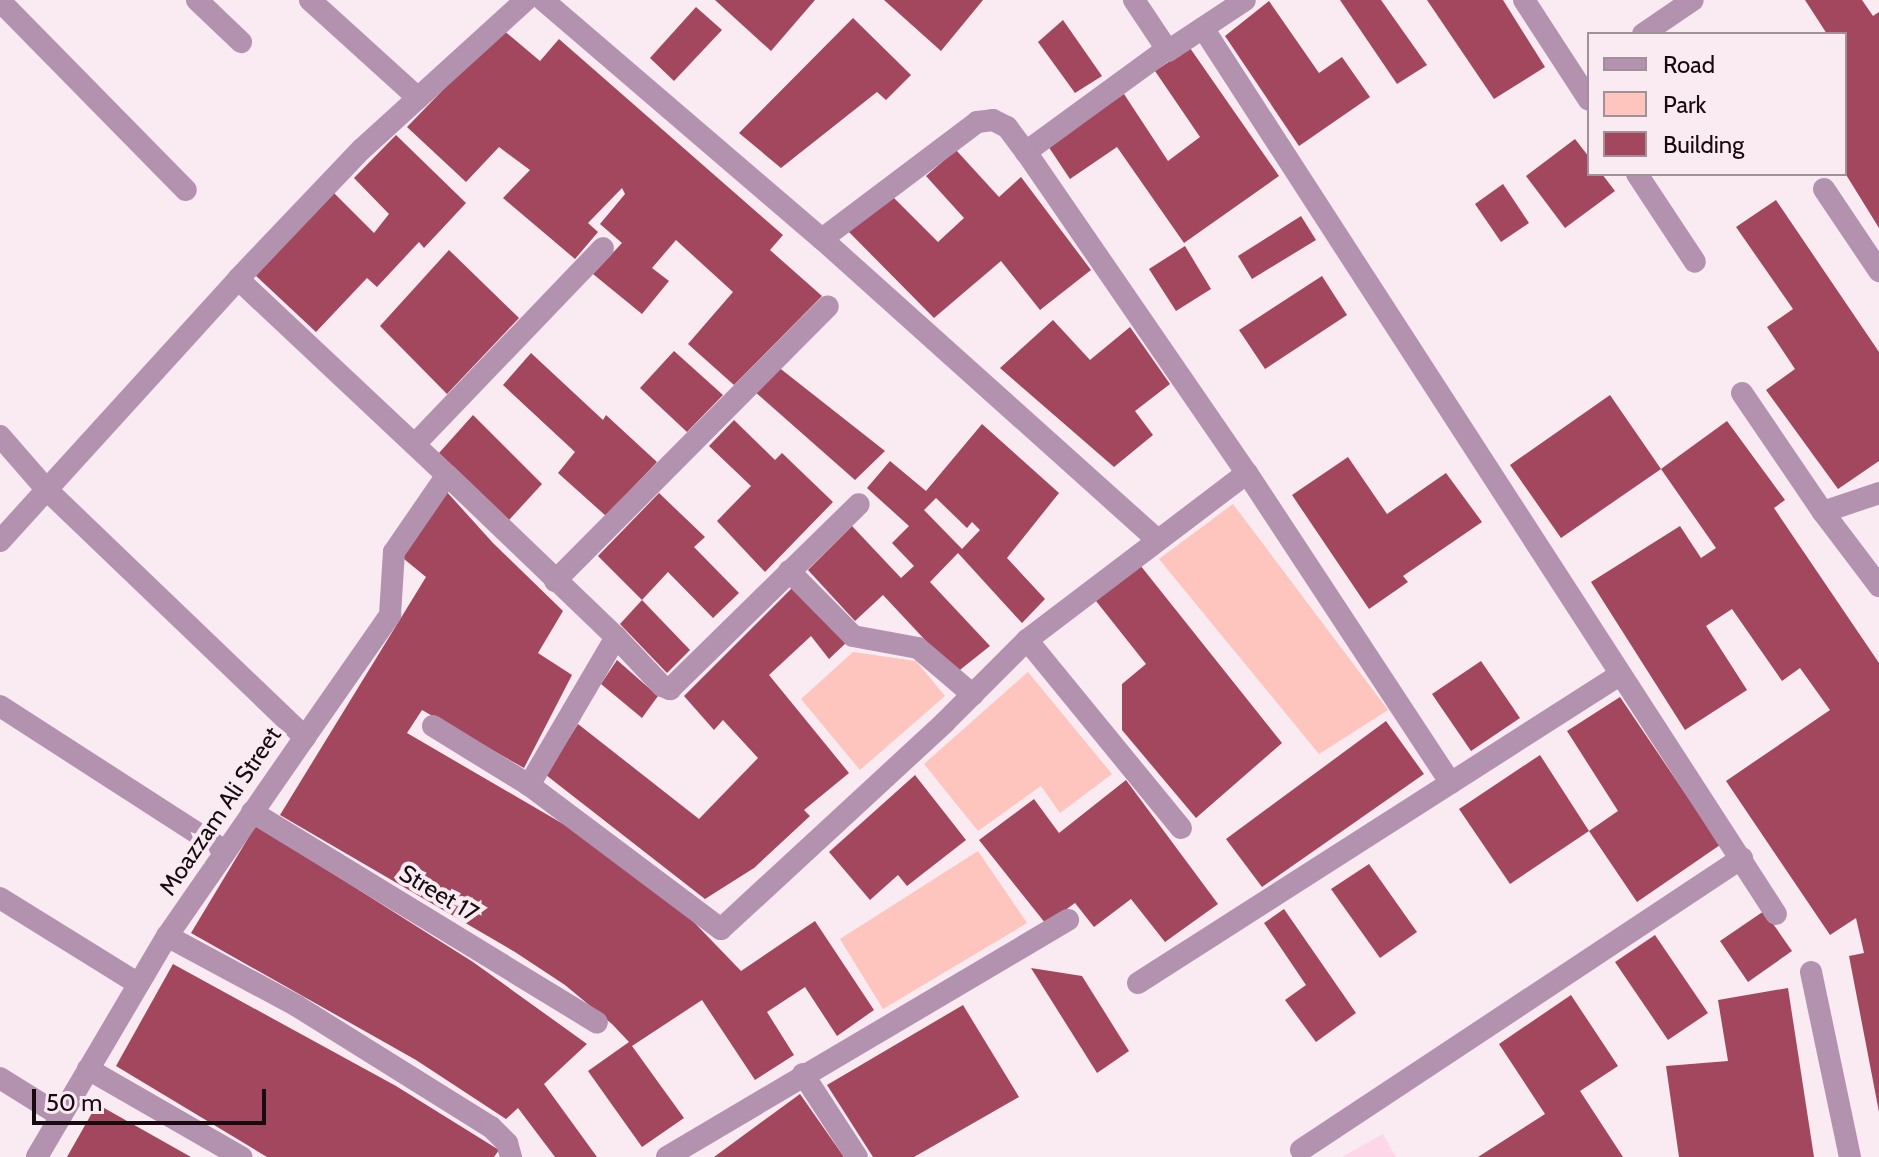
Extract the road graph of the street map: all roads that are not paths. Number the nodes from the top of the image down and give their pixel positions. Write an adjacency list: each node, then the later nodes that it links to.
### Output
1 (197, 0): 12 (street)
2 (310, 0): 15 (street)
3 (526, 0): 15 (street)
4 (543, 0): 20 (street)
5 (1134, 0): 13 (street)
6 (1245, 0): 10 (street)
7 (1524, 0): 14 (street)
8 (1693, 0): 11 (street)
9 (0, 1): 19 (street)
10 (1203, 28): 13 (street); 42 (street)
11 (1646, 32)
12 (241, 42)
13 (1168, 50): 16 (street)
14 (1582, 75)
15 (418, 98): 24 (street)
16 (1026, 152): 20 (street); 29 (street)
17 (1638, 176): 22 (street)
18 (1824, 189): 23 (street)
19 (186, 190)
20 (822, 239): 35 (street)
21 (603, 248): 28 (street)
22 (1695, 262)
23 (1879, 271)
24 (238, 279): 28 (street); 31 (street)
25 (828, 306): 38 (street)
26 (1742, 393): 34 (street)
27 (0, 436): 31 (street, Moazzam Ali Street)
28 (416, 443): 30 (street)
29 (1247, 473): 35 (street); 47 (street)
30 (447, 475): 38 (street); 46 (street)
31 (46, 489): 36 (street); 46 (street, Moazzam Ali Street)
32 (1879, 493): 34 (street)
33 (859, 504): 37 (street)
34 (1823, 512): 39 (street)
35 (1157, 540): 41 (street)
36 (0, 541)
37 (789, 571): 40 (street); 43 (street)
38 (555, 581): 40 (street)
39 (1879, 586)
40 (616, 637): 48 (street)
41 (1027, 640): 43 (street); 50 (street)
42 (1621, 674): 47 (street); 52 (street)
43 (973, 695): 48 (street)
44 (0, 706): 51 (street)
45 (433, 726): 48 (street)
46 (305, 737): 49 (street, Moazzam Ali Street)
47 (1451, 783): 59 (street)
48 (529, 785)
49 (252, 812): 51 (street, Moazzam Ali Street); 60 (street, Street 17)
50 (1181, 828)
51 (225, 851): 56 (street, Moazzam Ali Street)
52 (1742, 858): 54 (street); 65 (street)
53 (0, 898): 58 (street)
54 (1776, 914)
55 (1068, 920): 62 (street)
56 (167, 936): 58 (street, Moazzam Ali Street); 68 (street)
57 (1811, 972): 71 (street)
58 (137, 983): 61 (street, Moazzam Ali Street)
59 (1138, 983)
60 (597, 1023)
61 (88, 1069): 64 (street, Moazzam Ali Street); 67 (street)
62 (803, 1074): 69 (street); 70 (street)
63 (0, 1078): 64 (street)
64 (61, 1116): 66 (street, Moazzam Ali Street)
65 (1301, 1150)
66 (37, 1157)
67 (241, 1157)
68 (511, 1157)
69 (667, 1157)
70 (857, 1157)
71 (1850, 1157)

